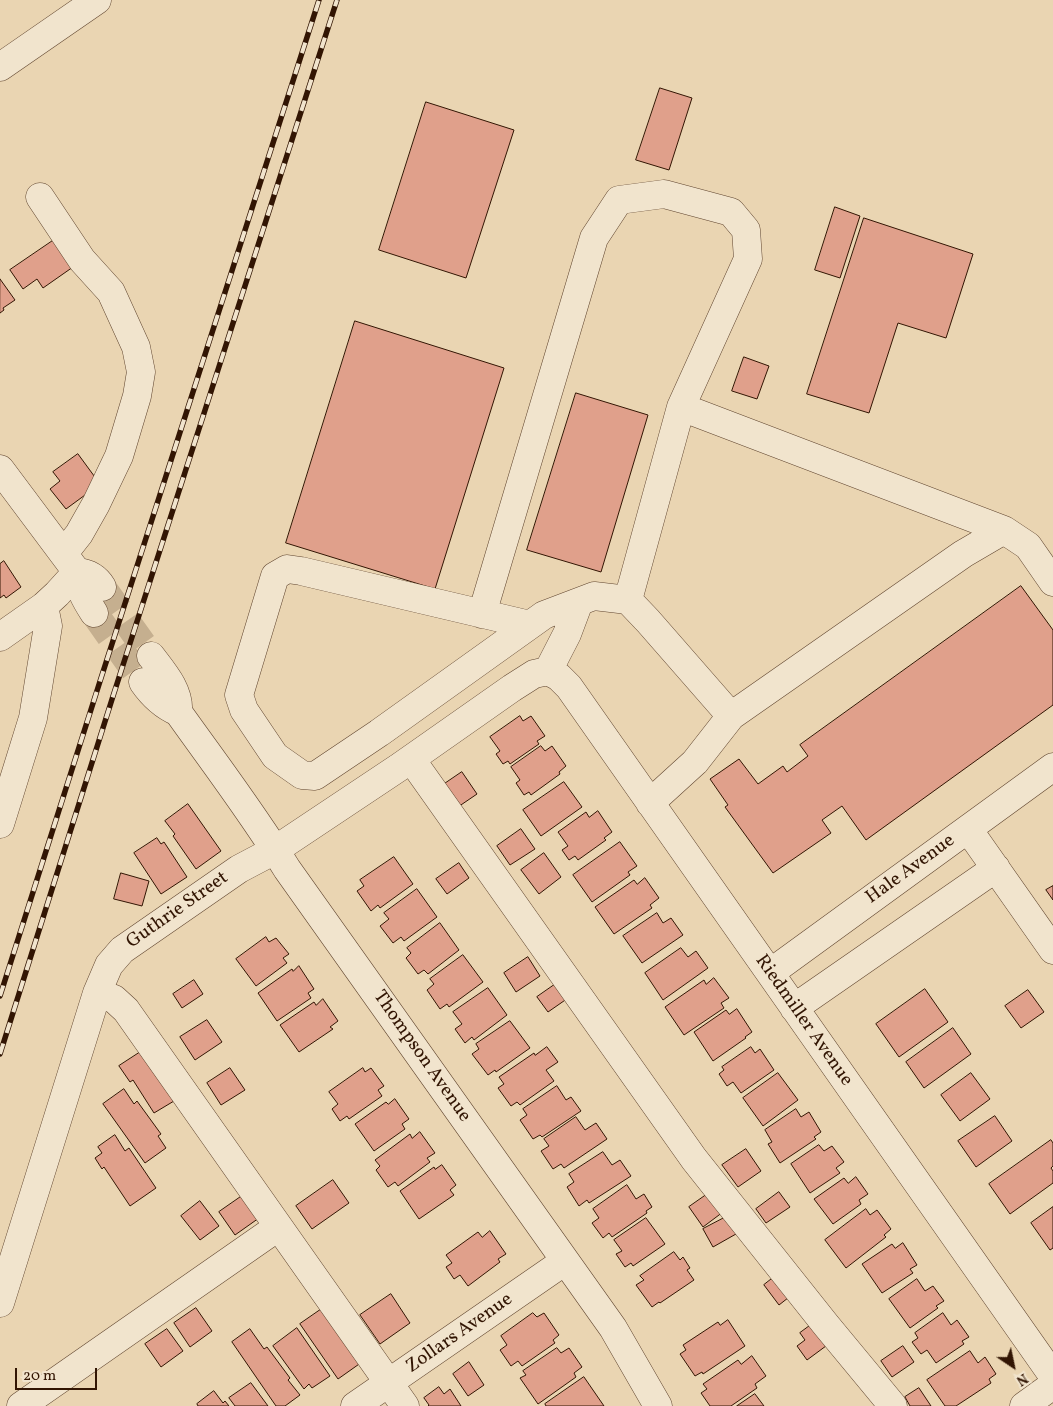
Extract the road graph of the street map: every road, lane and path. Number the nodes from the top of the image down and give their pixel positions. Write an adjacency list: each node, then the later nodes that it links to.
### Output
1 (97, 0): 2 (street)
2 (0, 67)
3 (40, 197): 7 (street)
4 (682, 406): 6 (street); 10 (street); 14 (street)
5 (0, 468): 7 (street)
6 (1004, 530): 8 (street); 21 (street)
7 (70, 562): 9 (street); 12 (street); 13 (street)
8 (1053, 582)
9 (102, 586)
10 (628, 600): 11 (street); 21 (street)
11 (579, 602): 15 (street); 18 (street)
12 (44, 606): 16 (street); 28 (street)
13 (94, 613)
14 (482, 614): 15 (street); 25 (street)
15 (530, 625): 22 (street)
16 (0, 637)
17 (152, 656): 20 (street, Thompson Avenue)
18 (548, 671): 23 (street, Guthrie Street); 26 (street, Riedmiller Avenue)
19 (143, 682): 20 (street, Thompson Avenue)
20 (178, 712): 30 (street, Thompson Avenue)
21 (731, 716): 26 (street)
22 (376, 735): 23 (street); 25 (street)
23 (405, 764): 27 (street, Guthrie Street); 46 (street)
24 (1053, 767): 29 (street, Hale Avenue)
25 (315, 776): 27 (street)
26 (650, 803): 33 (street, Riedmiller Avenue)
27 (332, 812): 30 (street, Guthrie Street)
28 (0, 824)
29 (968, 829): 31 (street); 33 (street, Hale Avenue)
30 (275, 850): 34 (street, Guthrie Street); 37 (street, Thompson Avenue)
31 (996, 868): 32 (street); 35 (street)
32 (1053, 950)
33 (770, 973): 35 (street, Riedmiller Avenue)
34 (97, 993): 36 (street); 38 (street, Guthrie Street)
35 (794, 1008): 39 (street, Riedmiller Avenue)
36 (278, 1227): 40 (street); 42 (street)
37 (566, 1261): 40 (street, Zollars Avenue); 45 (street, Thompson Avenue)
38 (0, 1303)
39 (1053, 1376)
40 (389, 1383): 43 (street, Zollars Avenue); 44 (street)
41 (1053, 1385): 47 (street)
42 (21, 1406)
43 (355, 1406)
44 (405, 1406)
45 (658, 1406)
46 (893, 1406)
47 (1024, 1406)

